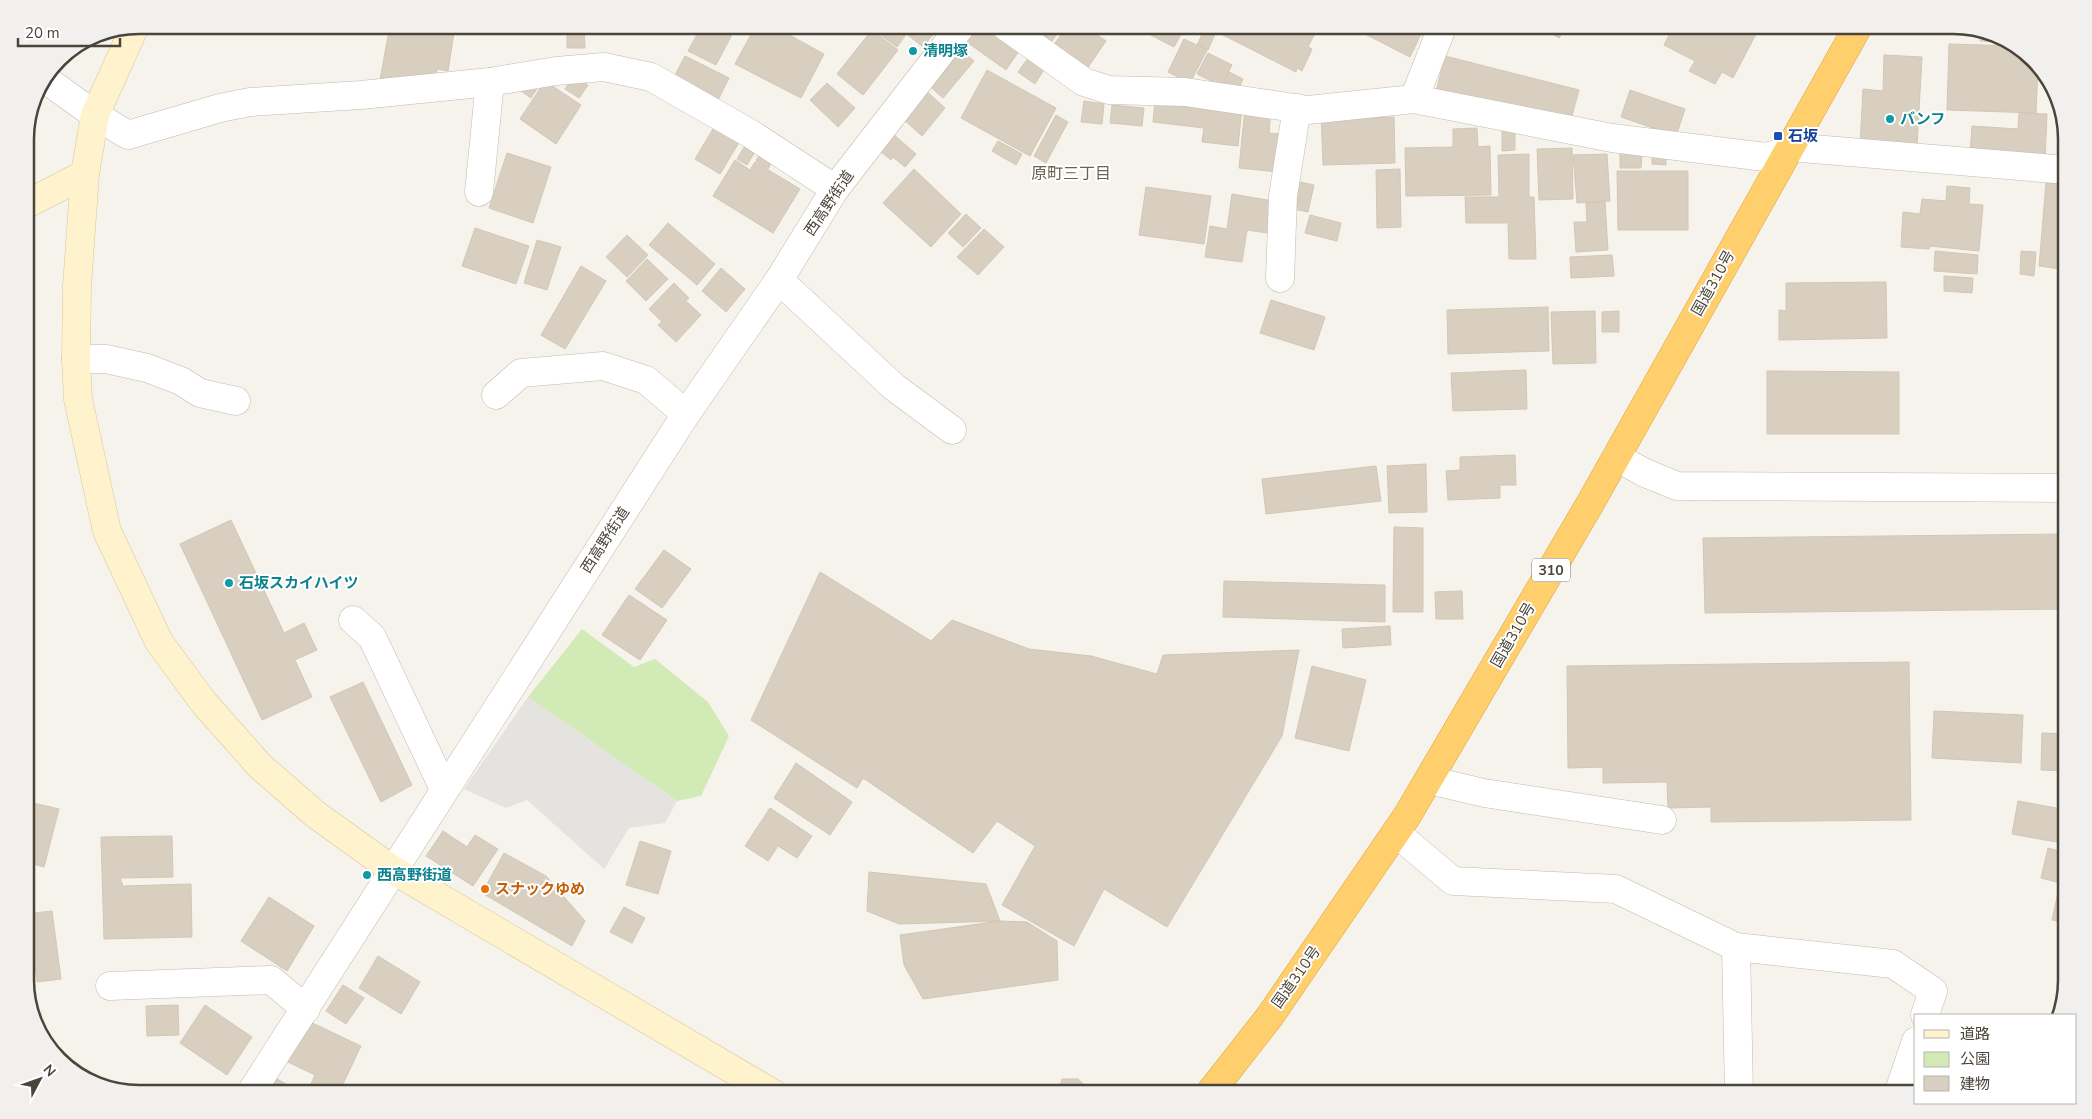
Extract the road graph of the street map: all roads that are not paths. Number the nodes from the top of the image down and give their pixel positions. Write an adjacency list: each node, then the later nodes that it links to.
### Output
1 (955, 34): 14 (street, 西高野街道)
2 (1017, 34): 9 (street)
3 (1439, 34): 8 (street)
4 (1854, 34): 11 (highway, 国道310号 / 310)
5 (131, 35): 10 (street)
6 (50, 82): 10 (street)
7 (490, 82): 10 (street); 14 (street); 15 (street)
8 (1414, 99): 9 (street); 11 (street)
9 (1297, 108): 17 (street)
10 (95, 115): 13 (street)
11 (1788, 150): 12 (street); 24 (highway, 国道310号 / 310)
12 (2058, 169)
13 (85, 174): 16 (street); 19 (street)
14 (835, 189): 18 (street, 西高野街道)
15 (479, 192)
16 (34, 200)
17 (1280, 278)
18 (779, 280): 22 (street, 西高野街道); 23 (street)
19 (76, 359): 21 (street); 31 (street)
20 (496, 395): 22 (street)
21 (236, 401)
22 (686, 414): 28 (street, 西高野街道)
23 (952, 430)
24 (1616, 457): 25 (street); 27 (highway, 国道310号 / 310)
25 (2058, 488)
26 (352, 620): 28 (street)
27 (1429, 780): 29 (street); 30 (highway, 国道310号 / 310)
28 (444, 789): 31 (street, 西高野街道)
29 (1662, 820)
30 (1396, 833): 32 (street); 39 (highway, 国道310号 / 310)
31 (394, 870): 34 (street, 西高野街道); 38 (street)
32 (1736, 947): 35 (street); 40 (street)
33 (110, 986): 34 (street)
34 (306, 1009): 37 (street, 西高野街道)
35 (1924, 1014)
36 (1914, 1047): 41 (street)
37 (256, 1085)
38 (759, 1085)
39 (1215, 1085)
40 (1739, 1085)
41 (1901, 1085)

